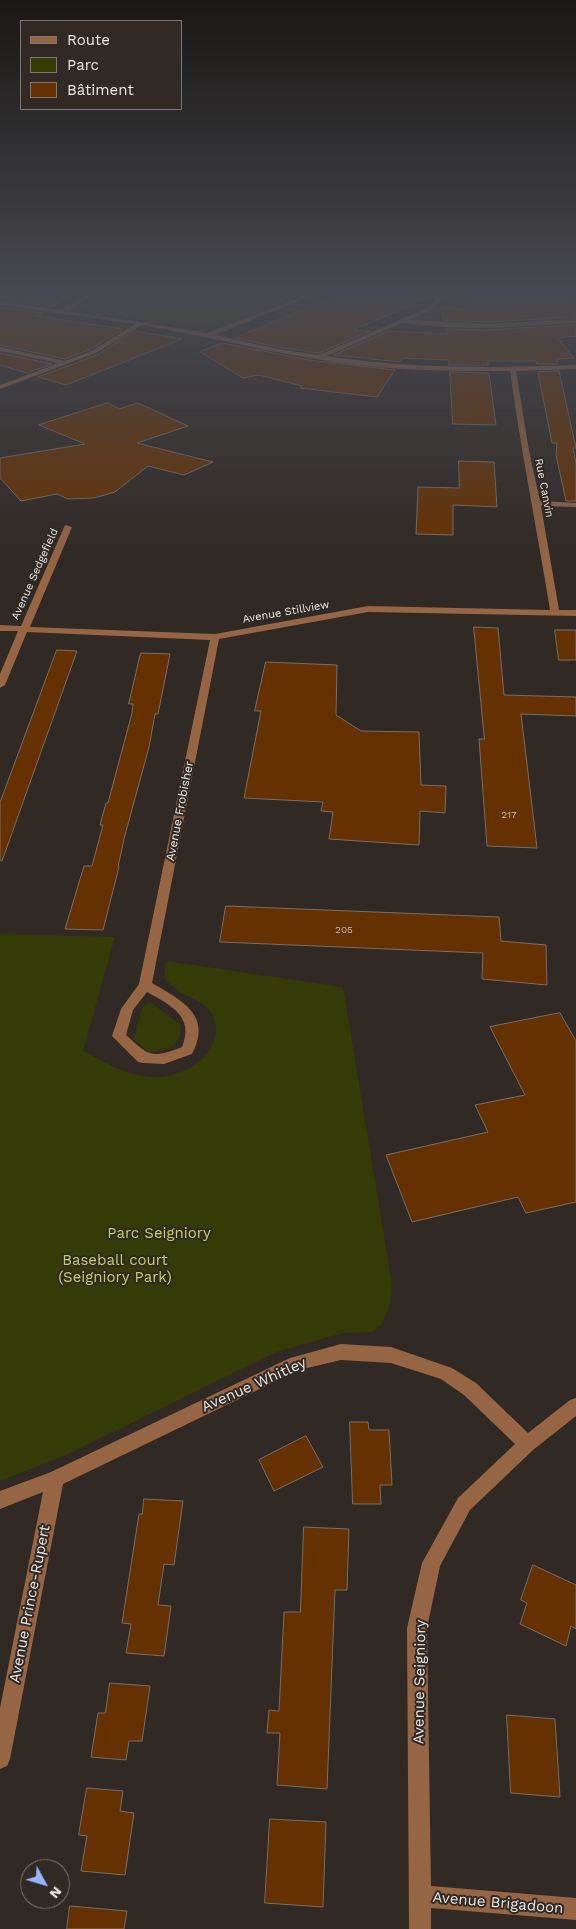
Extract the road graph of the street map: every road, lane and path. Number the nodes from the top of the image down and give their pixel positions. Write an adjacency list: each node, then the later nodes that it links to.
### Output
1 (515, 385): 2 (street, Rue Canvin)
2 (537, 503): 3 (street); 5 (street, Rue Canvin)
3 (576, 505)
4 (68, 528): 8 (street, Avenue Sedgefield)
5 (555, 612): 6 (street, Avenue Stillview); 9 (street, Avenue Stillview)
6 (576, 612)
7 (0, 628): 8 (street, Avenue Stillview)
8 (23, 629): 9 (street, Avenue Stillview); 10 (street, Avenue Sedgefield)
9 (215, 637): 11 (street, Avenue Frobisher)
10 (0, 685)
11 (145, 985): 11 (street, Avenue Frobisher)
12 (576, 1406): 13 (street, Avenue Seigniory)
13 (527, 1444): 14 (street, Avenue Whitley); 17 (street, Avenue Seigniory)
14 (55, 1479): 15 (street, Avenue Whitley); 16 (street, Avenue Prince-Rupert)
15 (0, 1500)
16 (0, 1759)
17 (420, 1896): 18 (street, Avenue Brigadoon); 19 (street, Avenue Seigniory)
18 (576, 1909)
19 (420, 1929)

